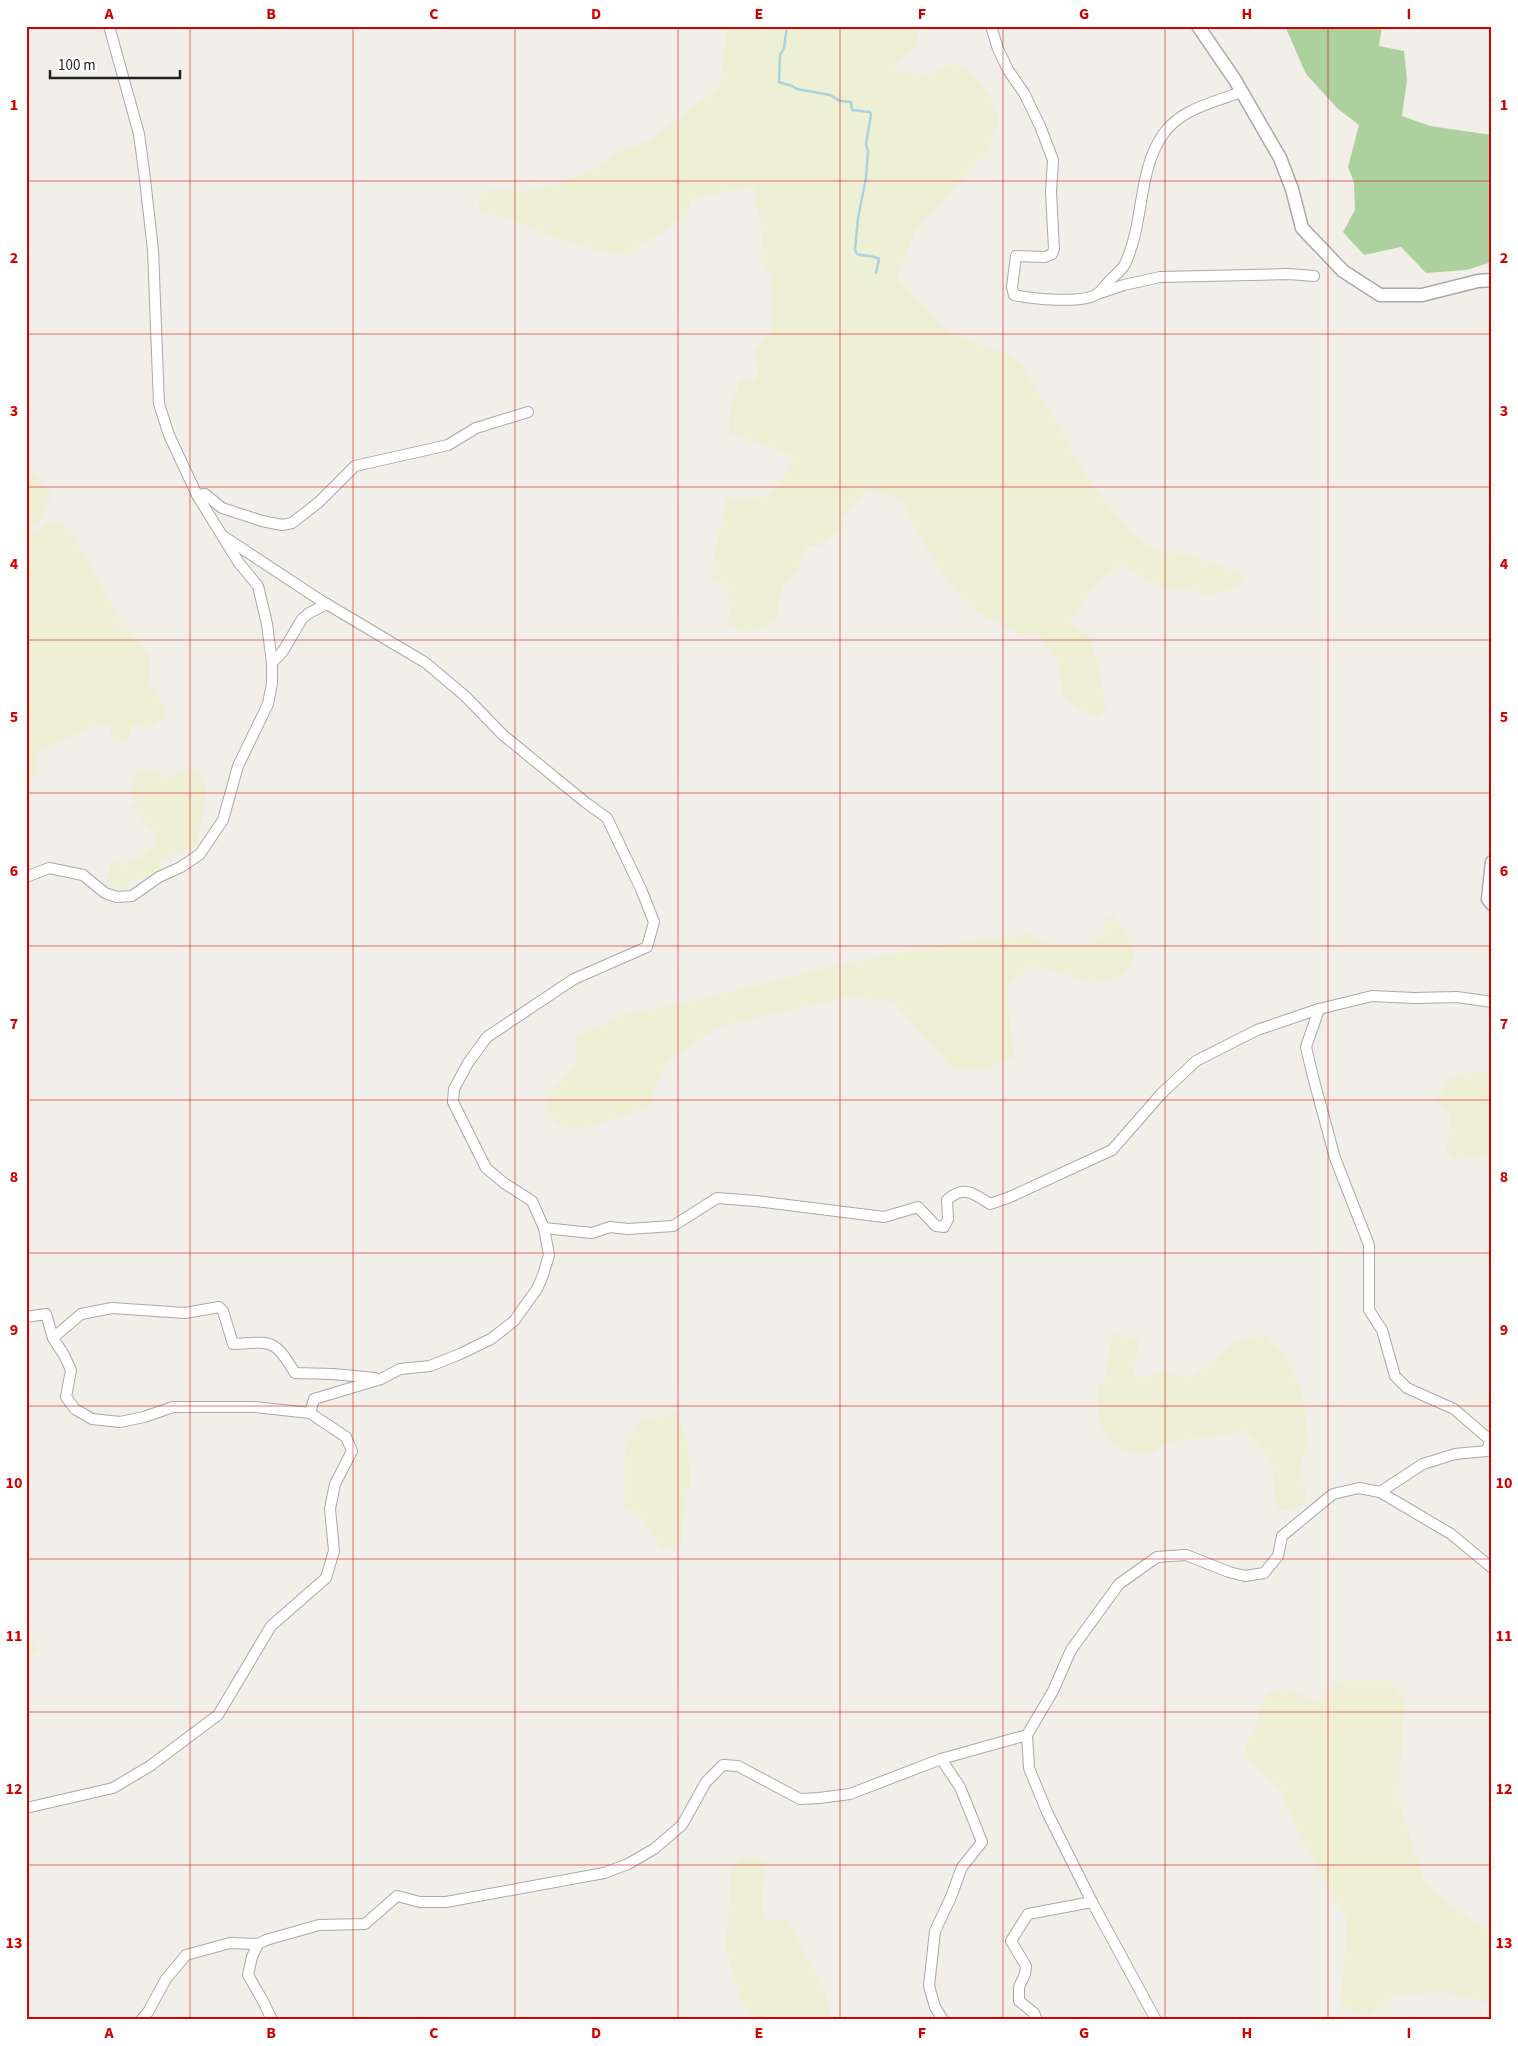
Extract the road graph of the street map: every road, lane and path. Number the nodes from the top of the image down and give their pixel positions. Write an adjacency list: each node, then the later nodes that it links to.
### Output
1 (109, 26): 9 (street)
2 (991, 26): 7 (street)
3 (1198, 26): 4 (street)
4 (1241, 92): 6 (street); 7 (street)
5 (1314, 276): 7 (street)
6 (1492, 278)
7 (1097, 294)
8 (528, 412): 9 (street)
9 (197, 495): 10 (street)
10 (223, 536): 11 (street); 12 (street)
11 (327, 604): 12 (street); 18 (street)
12 (272, 664): 14 (street)
13 (1492, 862): 15 (street)
14 (26, 878)
15 (1492, 904)
16 (1492, 1002): 17 (street)
17 (1319, 1009): 18 (street); 23 (street)
18 (544, 1228): 21 (street)
19 (26, 1317): 20 (street)
20 (53, 1338): 21 (street); 22 (street)
21 (381, 1379): 22 (street)
22 (310, 1413): 27 (street)
23 (1380, 1492): 24 (street); 25 (street)
24 (1492, 1568)
25 (1027, 1735): 26 (street); 28 (street)
26 (942, 1759): 29 (street); 32 (street)
27 (26, 1808)
28 (1092, 1902): 33 (street); 34 (street)
29 (258, 1944): 30 (street); 31 (street)
30 (141, 2020)
31 (272, 2020)
32 (943, 2020)
33 (1037, 2020)
34 (1156, 2020)

